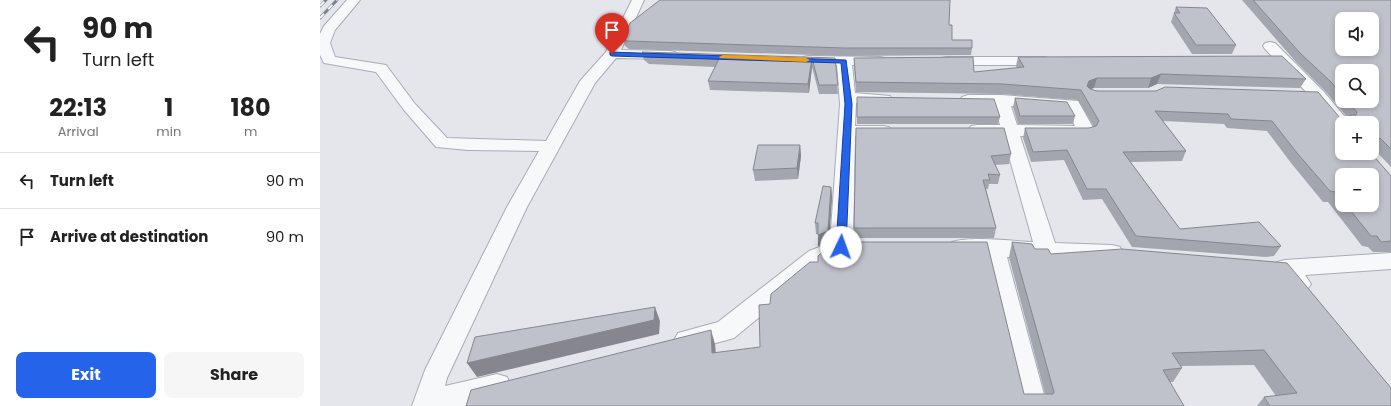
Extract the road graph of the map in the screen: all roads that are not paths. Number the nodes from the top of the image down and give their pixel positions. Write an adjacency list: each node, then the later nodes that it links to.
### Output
1 (354, 0): 22 (street)
2 (638, 0): 4 (street)
3 (1269, 53): 12 (street)
4 (612, 54): 5 (street); 22 (street)
5 (682, 56)
6 (798, 60): 7 (street)
7 (844, 61): 8 (street); 13 (street)
8 (890, 61)
9 (936, 61): 10 (street)
10 (1061, 61)
11 (1295, 95): 12 (street)
12 (1318, 95): 17 (street)
13 (848, 98): 14 (street); 21 (street)
14 (901, 99)
15 (955, 100): 16 (street)
16 (1001, 100): 20 (street); 20 (street)
17 (1335, 116)
18 (901, 130): 21 (street)
19 (963, 130): 20 (street)
20 (1010, 130): 25 (street)
21 (847, 131): 31 (street)
22 (551, 146): 33 (street)
23 (941, 247): 24 (street)
24 (994, 247): 25 (street); 34 (street)
25 (1046, 250): 26 (street)
26 (1130, 254)
27 (1391, 261): 29 (street)
28 (1262, 266): 29 (street)
29 (1285, 268): 30 (street)
30 (1310, 299)
31 (664, 346)
32 (518, 381): 33 (street)
33 (426, 405)
34 (1033, 406)

